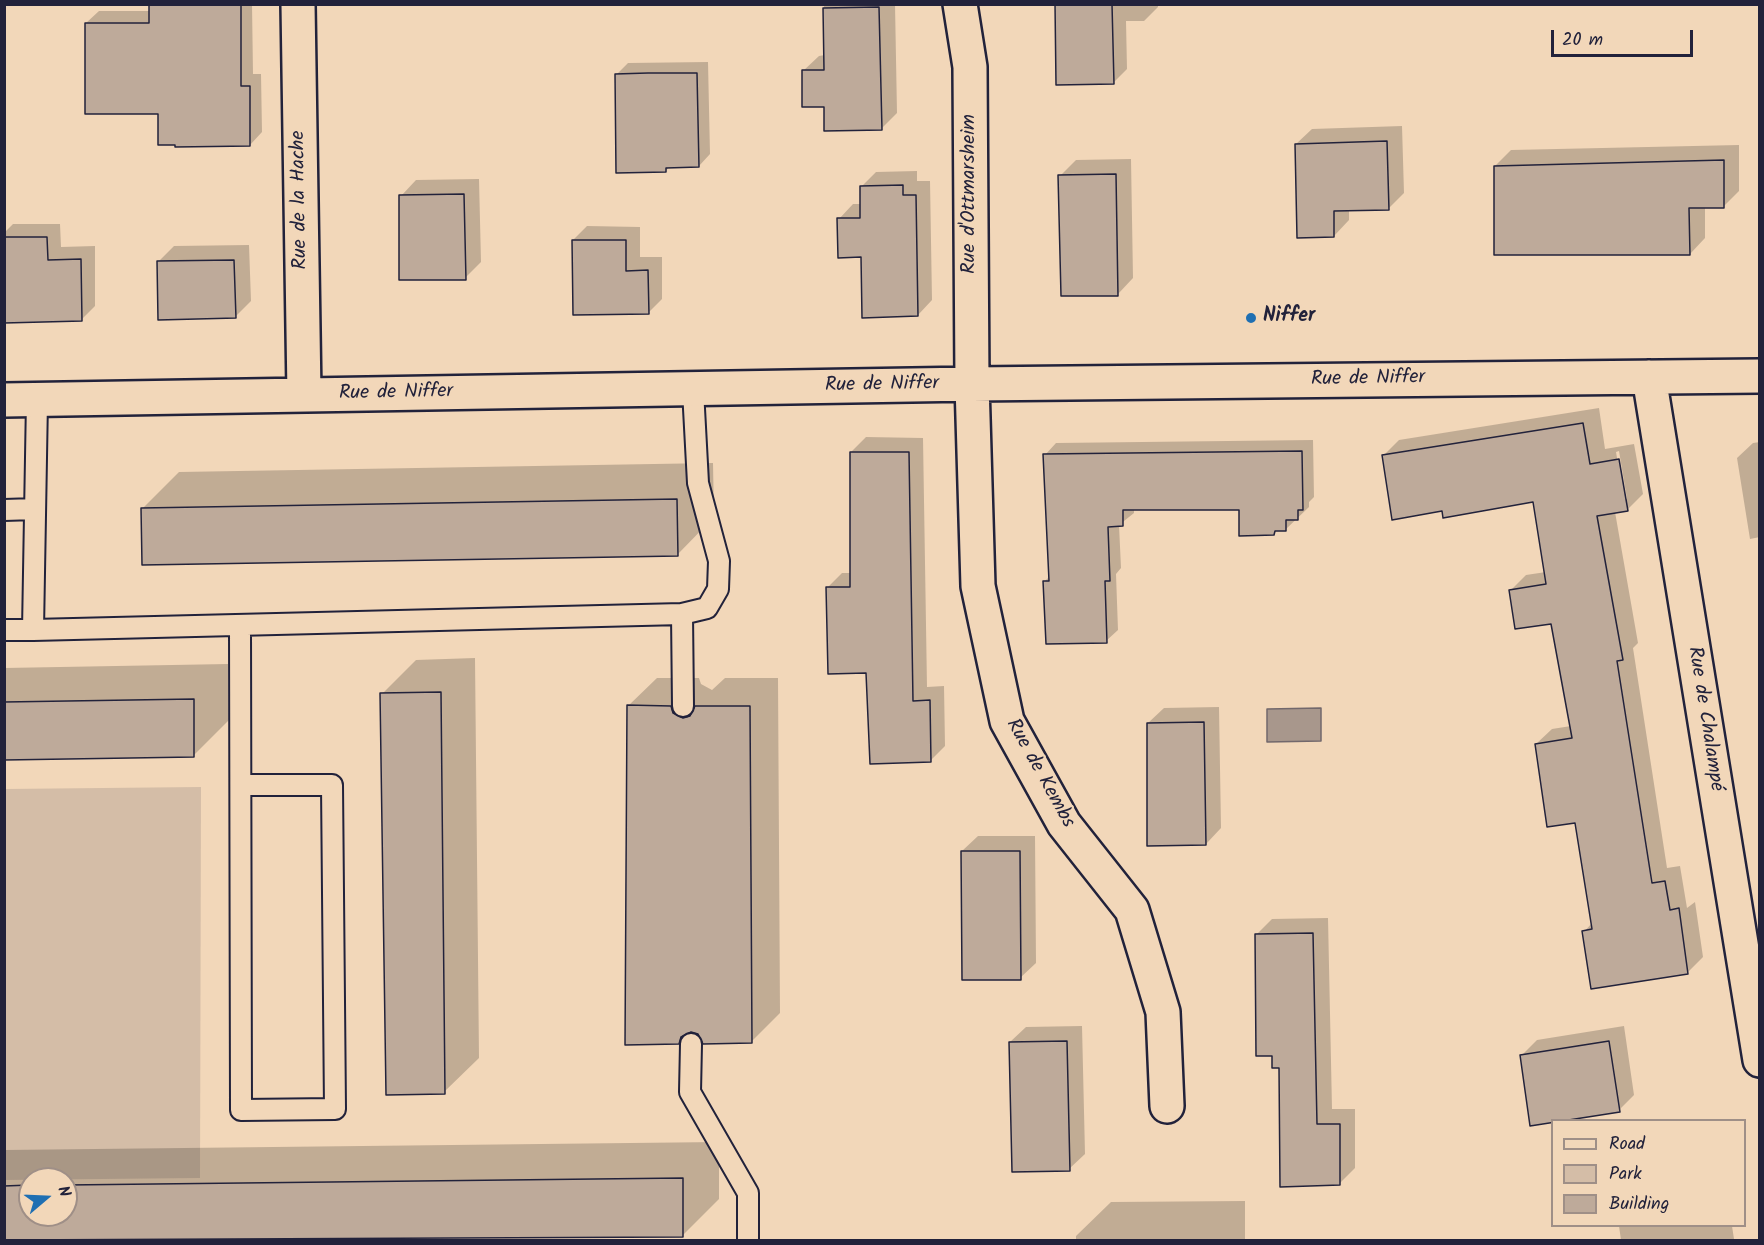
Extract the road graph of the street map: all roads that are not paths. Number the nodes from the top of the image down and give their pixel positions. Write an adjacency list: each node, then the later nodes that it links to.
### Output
1 (298, 4): 7 (street, Rue de la Hache)
2 (960, 4): 5 (street, Rue d'Ottmarsheim)
3 (1760, 376): 4 (street, Rue de Niffer)
4 (1649, 377): 5 (street, Rue de Niffer); 19 (street, Rue de Chalampé)
5 (972, 384): 6 (street, Rue de Niffer); 20 (street, Rue de Kembs)
6 (693, 390): 7 (street, Rue de Niffer); 12 (lane)
7 (304, 395): 9 (street, Rue de Niffer)
8 (4, 400): 9 (street, Rue de Niffer)
9 (37, 400): 10 (lane)
10 (35, 509): 11 (lane); 15 (lane)
11 (4, 510)
12 (682, 614): 13 (lane); 16 (lane)
13 (240, 626): 15 (lane); 17 (lane)
14 (4, 630): 15 (lane)
15 (33, 630)
16 (683, 706)
17 (241, 785): 17 (lane)
18 (691, 1044): 21 (lane)
19 (1760, 1060)
20 (1167, 1106)
21 (748, 1240)

